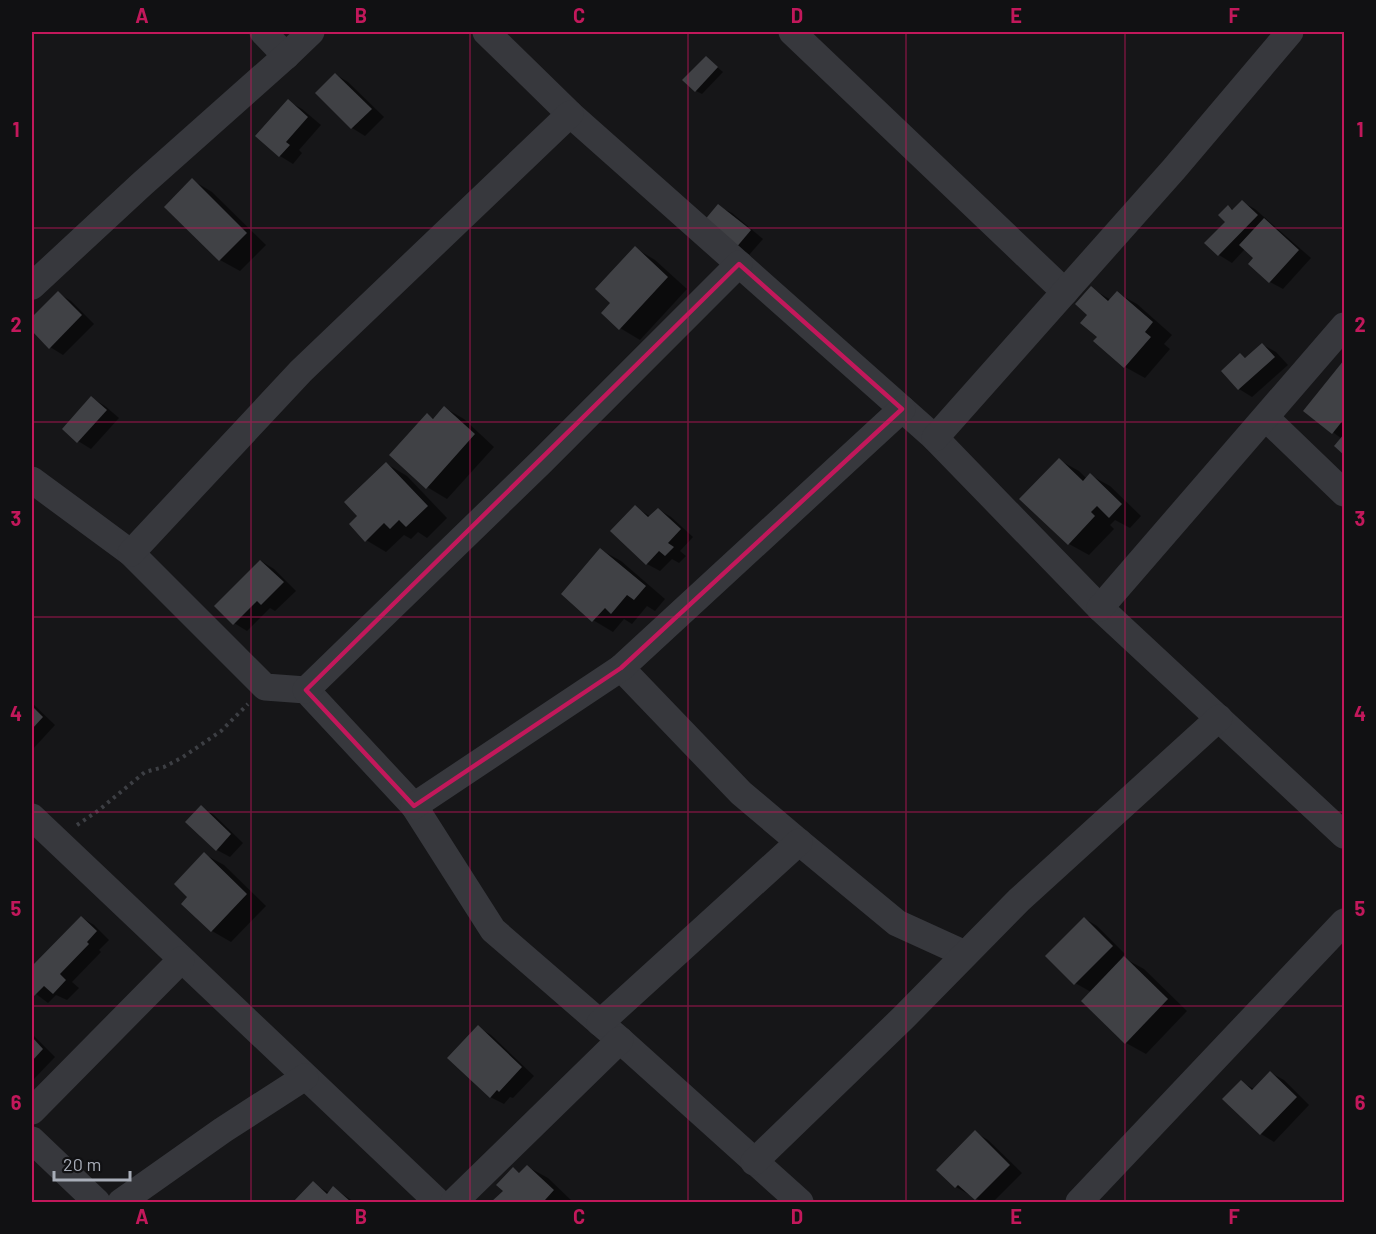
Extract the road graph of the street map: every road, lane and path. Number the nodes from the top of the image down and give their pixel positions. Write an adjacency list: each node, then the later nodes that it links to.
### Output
1 (263, 32): 6 (street)
2 (311, 32): 6 (street)
3 (486, 32): 7 (street)
4 (1290, 32): 10 (street)
5 (802, 35): 10 (street)
6 (286, 56): 9 (street)
7 (570, 114): 8 (street); 17 (street)
8 (739, 264): 12 (street); 21 (street)
9 (32, 286)
10 (1065, 292): 14 (street)
11 (1344, 326): 13 (street)
12 (902, 409): 14 (street); 19 (street)
13 (1266, 418): 16 (street); 18 (street)
14 (935, 438): 18 (street)
15 (32, 480): 17 (street)
16 (1344, 492)
17 (132, 553): 20 (street)
18 (1100, 608): 22 (street)
19 (621, 668): 23 (street); 26 (street)
20 (265, 687): 21 (street); 24 (path)
21 (306, 690): 23 (street)
22 (1219, 718): 25 (street); 28 (street)
23 (414, 806): 30 (street)
24 (33, 819): 29 (street)
25 (1344, 835)
26 (799, 842): 28 (street); 30 (street)
27 (1344, 922): 40 (street)
28 (965, 954): 34 (street)
29 (181, 960): 31 (street); 32 (street)
30 (610, 1032): 34 (street); 38 (street)
31 (305, 1077): 36 (street); 37 (street)
32 (32, 1111)
33 (32, 1140): 35 (street)
34 (754, 1162): 39 (street)
35 (97, 1203)
36 (121, 1203)
37 (438, 1203)
38 (454, 1203)
39 (800, 1203)
40 (1079, 1203)

